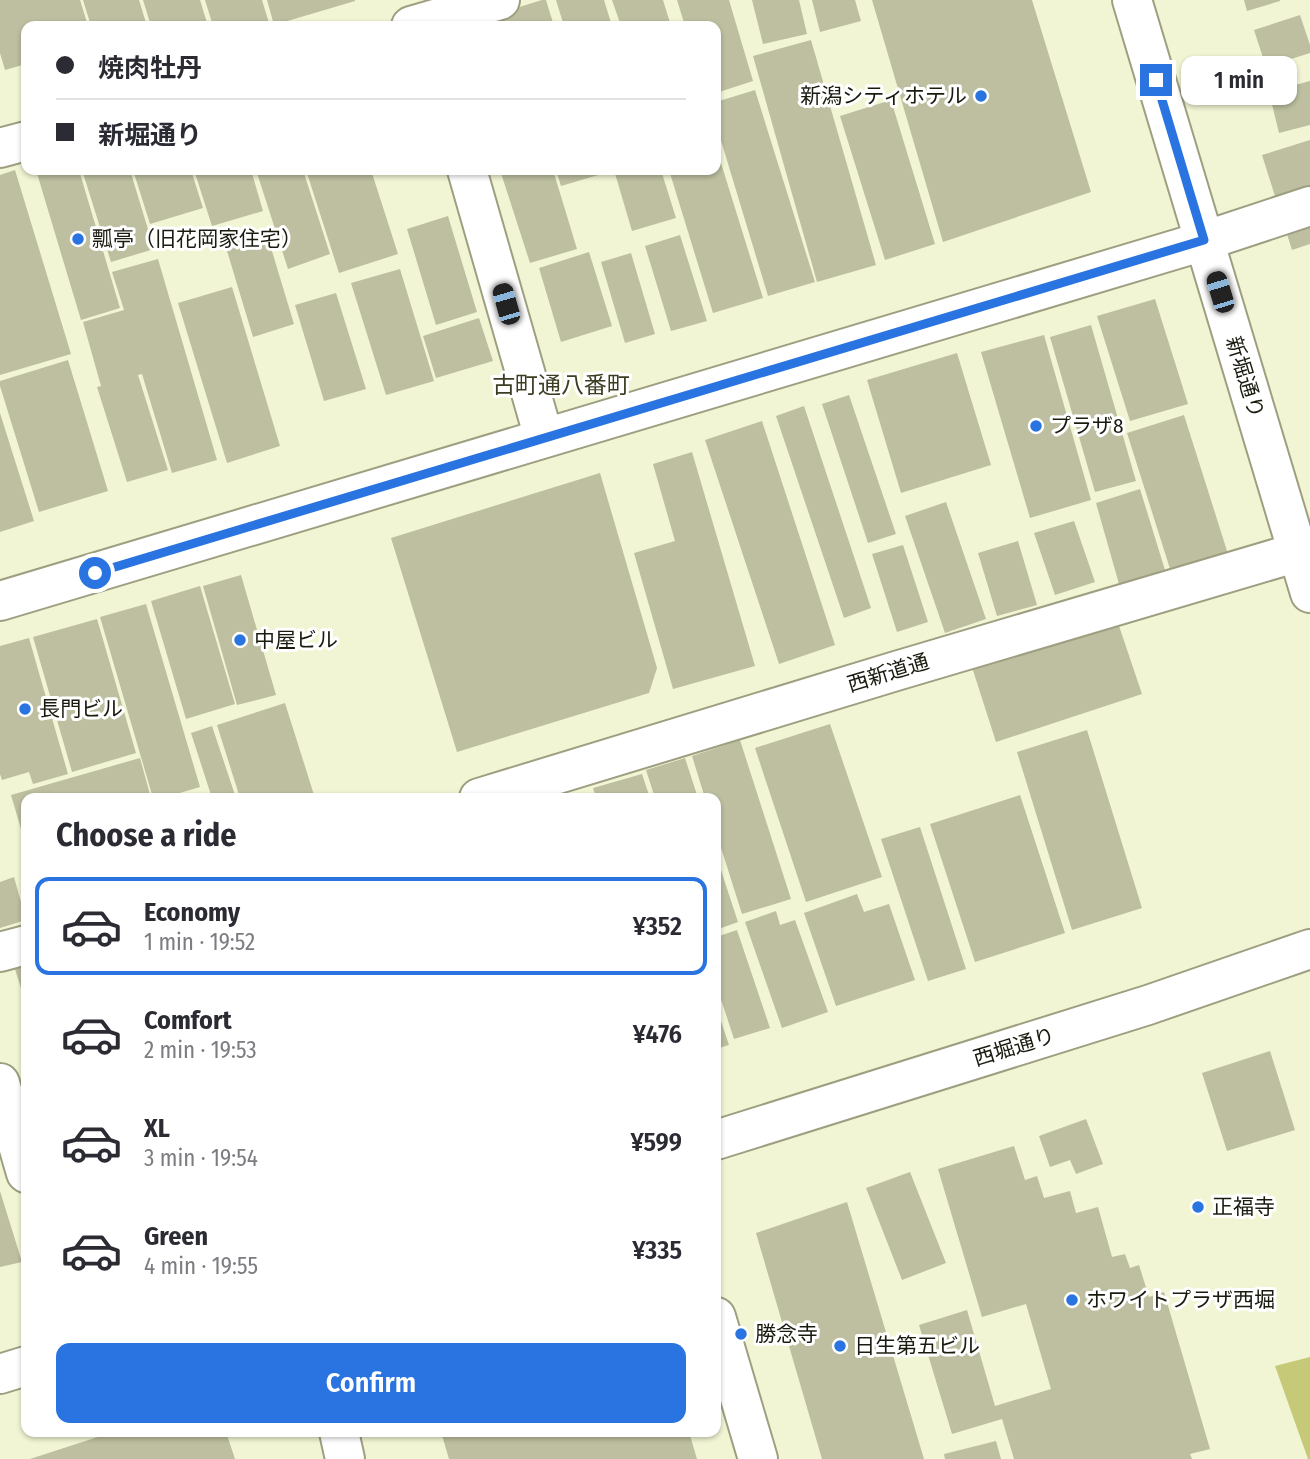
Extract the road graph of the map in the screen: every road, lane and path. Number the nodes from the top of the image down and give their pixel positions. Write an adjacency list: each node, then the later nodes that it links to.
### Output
1 (500, 0): 3 (street)
2 (1132, 0): 8 (street, 新堀通り)
3 (434, 21)
4 (21, 142): 5 (street)
5 (0, 148)
6 (468, 175): 9 (street)
7 (1310, 206): 8 (street)
8 (1204, 240): 9 (street); 10 (street, 新堀通り)
9 (544, 438): 12 (street)
10 (1298, 552): 11 (street, 新堀通り); 13 (street, 西新道通)
11 (1310, 593)
12 (0, 601)
13 (495, 793)
14 (21, 946): 16 (street)
15 (1310, 949): 18 (street, 西堀通り)
16 (0, 952)
17 (0, 1083): 19 (street)
18 (721, 1138)
19 (21, 1156)
20 (721, 1334): 25 (street)
21 (21, 1368): 22 (street)
22 (0, 1374)
23 (340, 1437): 24 (street)
24 (345, 1459)
25 (758, 1459)

